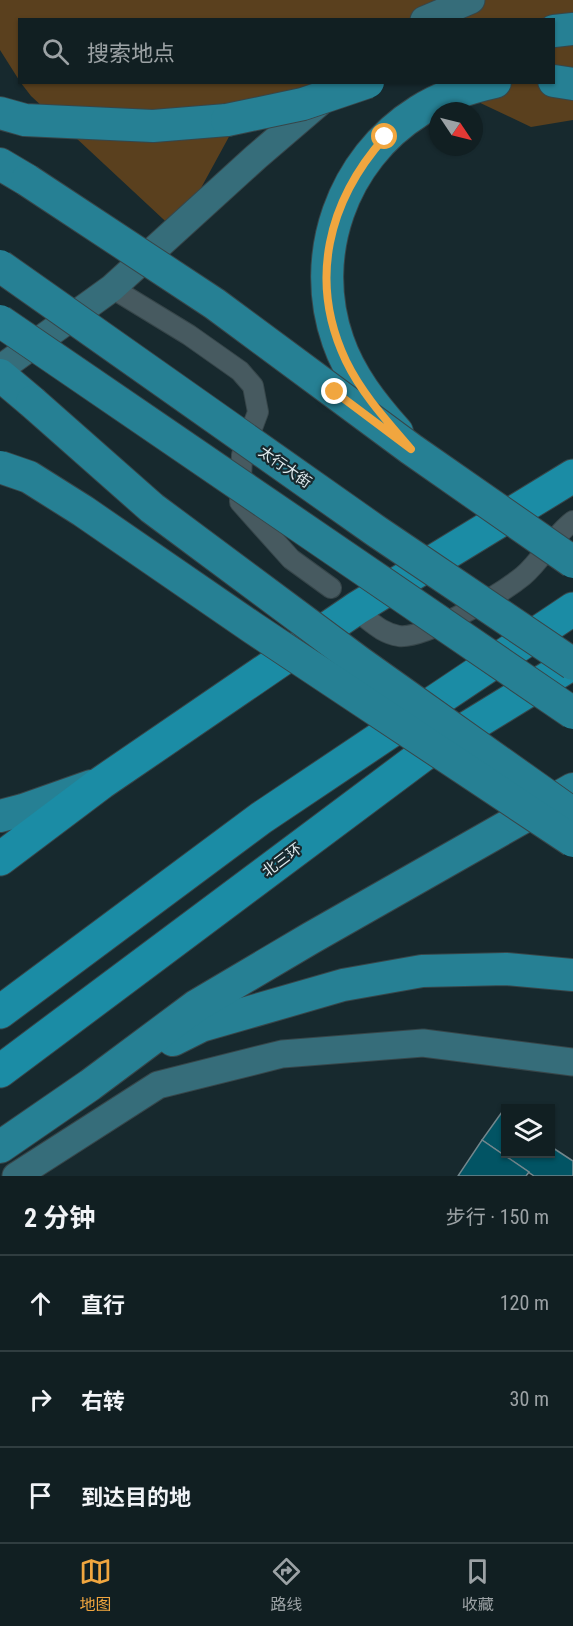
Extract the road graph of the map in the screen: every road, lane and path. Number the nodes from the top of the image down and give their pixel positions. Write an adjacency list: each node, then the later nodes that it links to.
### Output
1 (471, 0): 2 (main road)
2 (429, 18)
3 (573, 29): 4 (main road)
4 (555, 31)
5 (555, 81): 9 (main road)
6 (341, 84): 13 (main road)
7 (362, 84): 10 (main road, bridge)
8 (488, 84): 17 (main road, bridge)
9 (573, 84)
10 (0, 113)
11 (0, 164): 17 (main road, bridge)
12 (0, 266): 25 (main road, 太行大街, bridge)
13 (112, 288): 15 (main road); 22 (street)
14 (0, 321): 26 (main road, bridge)
15 (0, 369)
16 (0, 375): 29 (main road, bridge)
17 (411, 449): 21 (main road, bridge)
18 (0, 467): 31 (main road, bridge)
19 (573, 476): 27 (highway)
20 (573, 521): 24 (street)
21 (573, 562)
22 (332, 588)
23 (573, 609): 34 (highway)
24 (367, 619)
25 (573, 664): 36 (highway, 北三环)
26 (573, 713)
27 (100, 783): 30 (main road); 32 (highway)
28 (573, 789): 37 (main road)
29 (573, 814)
30 (0, 816)
31 (573, 841)
32 (0, 859)
33 (573, 975): 37 (main road)
34 (0, 1012)
35 (573, 1062): 39 (main road)
36 (0, 1071)
37 (90, 1085): 38 (main road)
38 (0, 1147)
39 (16, 1176)

